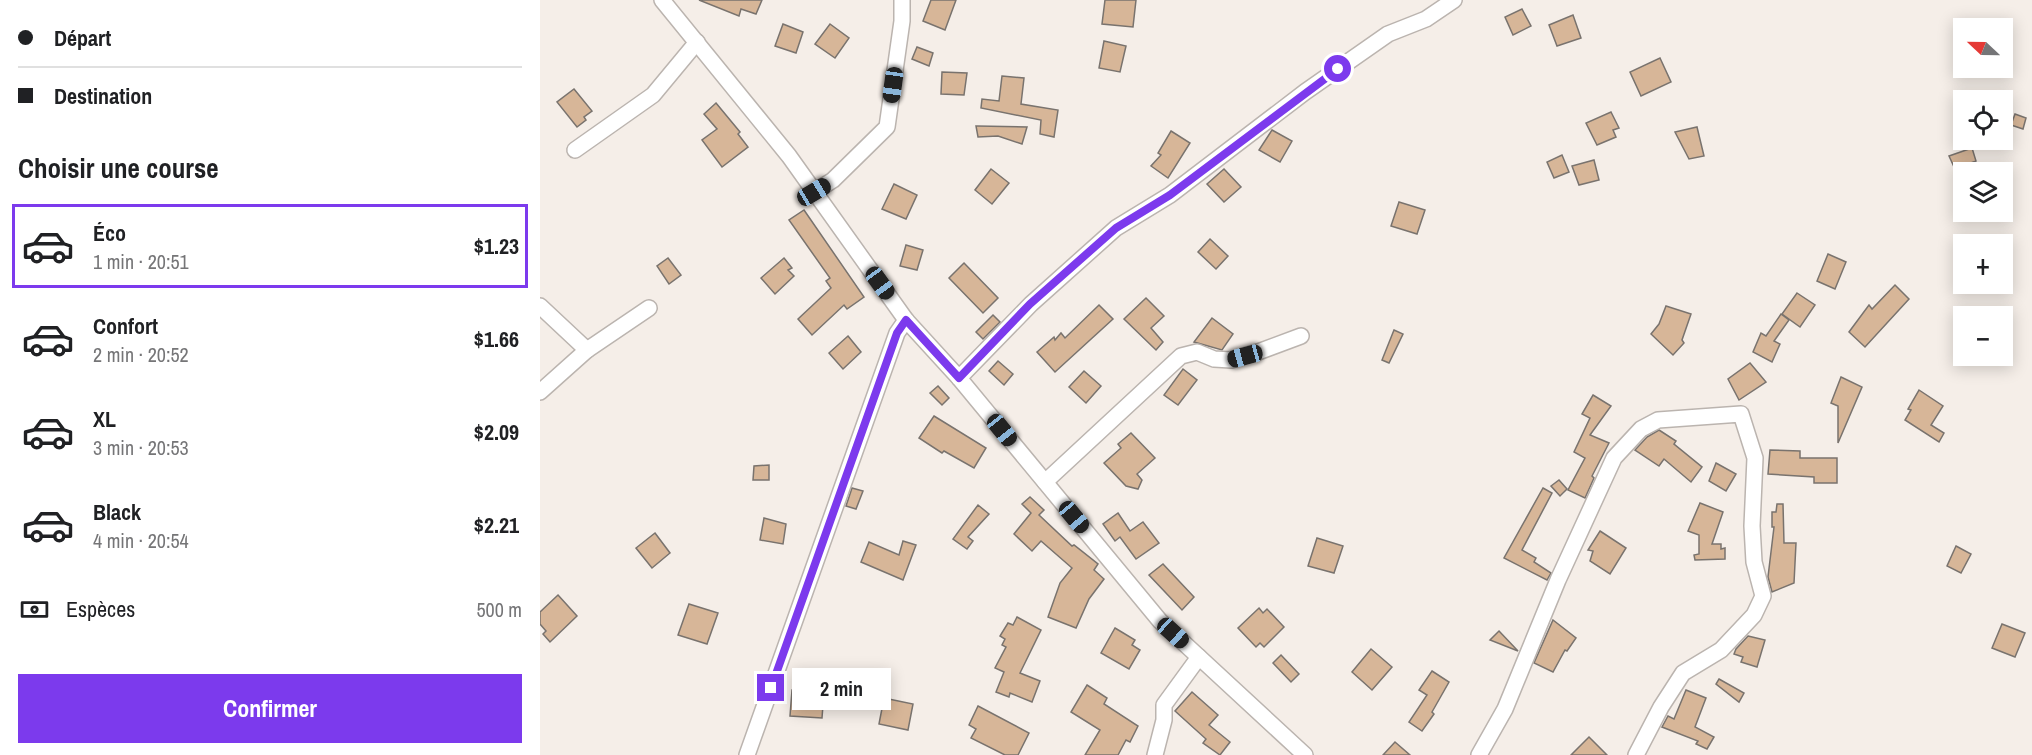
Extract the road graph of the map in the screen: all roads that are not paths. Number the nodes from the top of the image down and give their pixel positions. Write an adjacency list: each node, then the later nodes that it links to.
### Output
1 (662, 0): 4 (street)
2 (902, 0): 6 (street)
3 (1454, 0): 12 (street)
4 (697, 42): 5 (street); 6 (street)
5 (575, 150)
6 (814, 192): 9 (street)
7 (540, 306): 11 (street)
8 (649, 308): 11 (street)
9 (906, 320): 12 (street); 16 (street)
10 (1301, 336): 14 (street)
11 (587, 350): 13 (street)
12 (959, 378): 14 (street)
13 (540, 392)
14 (1045, 482): 15 (street)
15 (1199, 657): 17 (street); 18 (street)
16 (747, 755)
17 (1155, 755)
18 (1305, 755)
19 (1479, 755): 20 (street)
20 (1636, 755)

